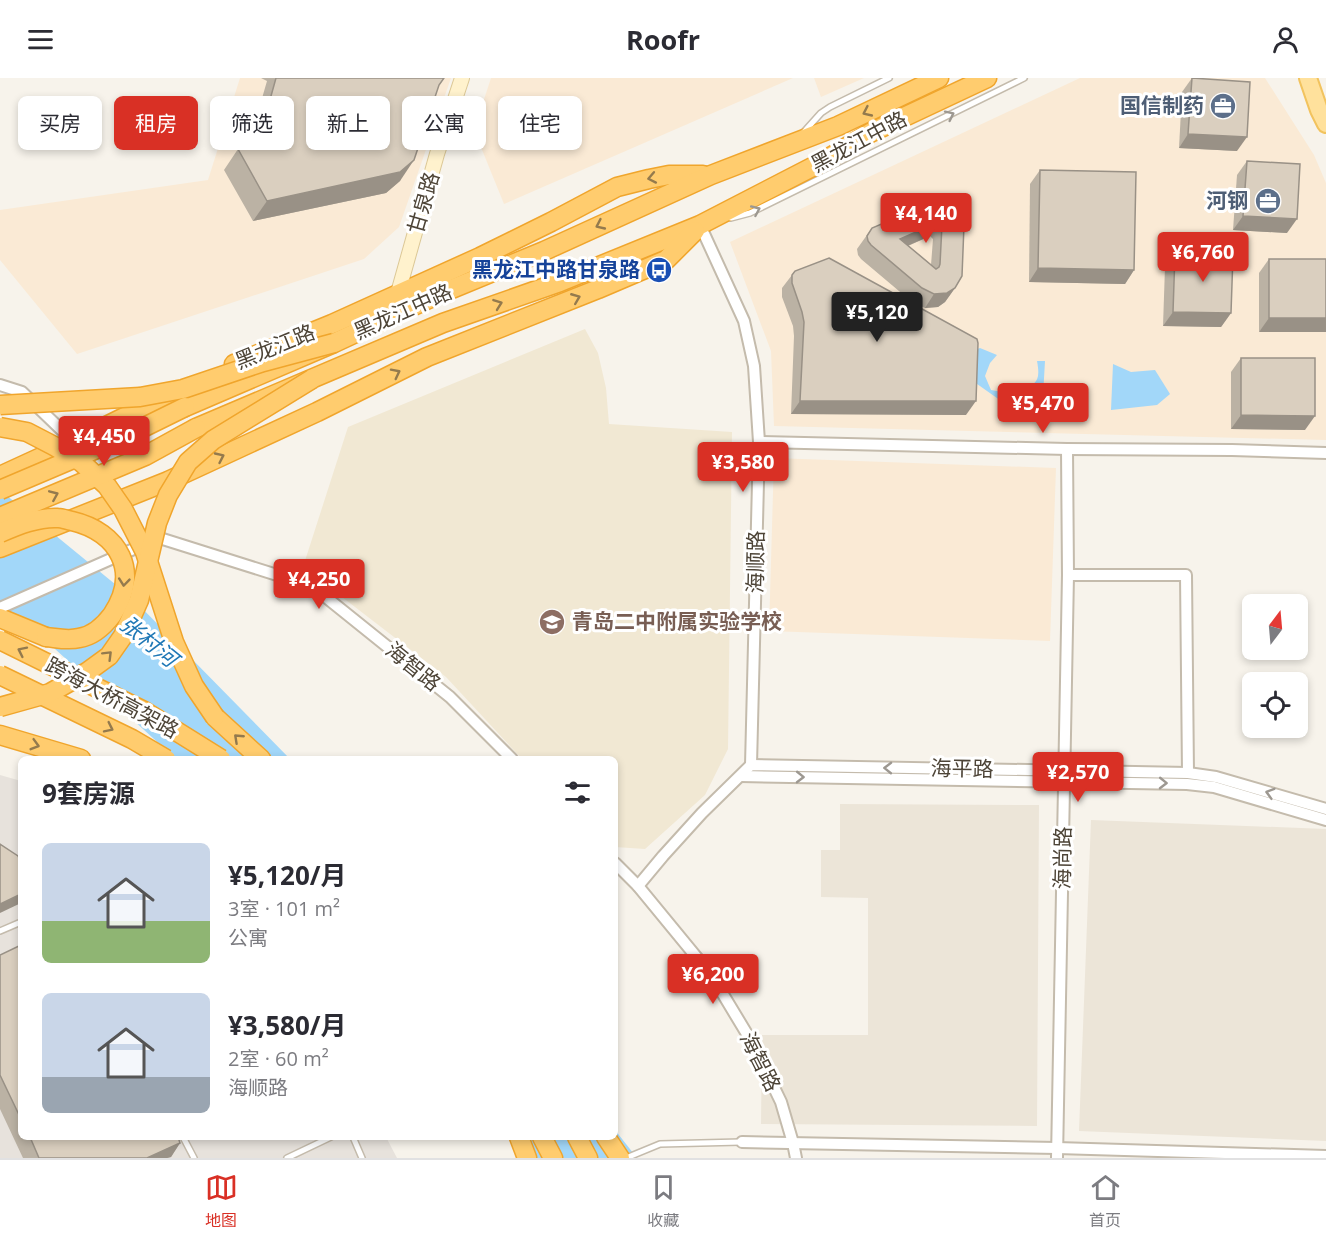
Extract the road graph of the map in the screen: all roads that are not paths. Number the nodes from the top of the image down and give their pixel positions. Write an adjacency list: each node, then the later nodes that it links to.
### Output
1 (462, 78): 11 (street, 甘泉路)
2 (889, 78): 8 (lane)
3 (939, 78): 8 (highway, 黑龙江中路, one-way to 8)
4 (987, 78): 10 (highway, 黑龙江中路)
5 (1024, 78): 10 (lane, one-way to 5)
6 (1308, 78): 7 (main road)
7 (1326, 124)
8 (795, 142): 9 (highway, 黑龙江中路)
9 (711, 175): 11 (highway, 黑龙江路, one-way to 11); 12 (highway, 黑龙江中路, one-way to 12)
10 (700, 225): 13 (highway, 黑龙江中路, one-way to 10); 18 (street, 海顺路); 23 (highway, 黑龙江中路, one-way to 10)
11 (398, 293): 17 (highway, 黑龙江路)
12 (334, 343): 15 (highway, bridge); 22 (highway, 黑龙江中路, bridge)
13 (312, 379): 24 (highway, 黑龙江中路, one-way to 13, bridge); 33 (highway, one-way to 13, bridge)
14 (0, 385): 17 (street)
15 (0, 405)
16 (0, 427): 38 (highway, one-way to 16, bridge)
17 (74, 441): 21 (highway); 23 (street)
18 (759, 442): 19 (street); 40 (street, 海顺路)
19 (1067, 449): 20 (street); 28 (street, 海尚路)
20 (1326, 453)
21 (0, 476)
22 (0, 490)
23 (108, 505): 26 (street, 海智路); 27 (highway, 黑龙江中路)
24 (0, 517)
25 (0, 533): 30 (highway, one-way to 30, bridge)
26 (159, 538): 29 (street); 39 (street, 海智路)
27 (0, 548)
28 (1068, 574): 41 (street); 43 (street, 海尚路)
29 (0, 609)
30 (0, 618)
31 (0, 640): 37 (highway, 跨海大桥高架路, one-way to 31, bridge)
32 (0, 675): 36 (highway, 跨海大桥高架路, one-way to 36, bridge)
33 (0, 707)
34 (0, 735): 35 (highway, one-way to 35)
35 (71, 756)
36 (161, 756)
37 (216, 756)
38 (258, 756)
39 (509, 756)
40 (751, 765): 42 (street); 43 (street, 海平路, one-way to 40)
41 (1188, 773): 43 (street, 海平路); 44 (street, 海平路, one-way to 41)
42 (741, 776): 43 (street, 海平路, one-way to 43); 47 (street)
43 (1064, 776): 45 (street, 海平路, one-way to 45); 59 (street, 海尚路)
44 (1326, 809)
45 (1326, 820)
46 (618, 866): 47 (street, 海智路)
47 (638, 886): 58 (street, 海智路)
48 (18, 923): 49 (lane)
49 (0, 931)
50 (185, 1140): 61 (lane)
51 (325, 1140): 62 (lane)
52 (354, 1140): 63 (lane)
53 (520, 1140): 64 (highway)
54 (544, 1140): 65 (highway)
55 (579, 1140): 66 (highway)
56 (608, 1140): 67 (highway)
57 (742, 1142): 58 (street); 68 (lane)
58 (793, 1143): 59 (street); 69 (street, 海智路)
59 (1057, 1153): 60 (street)
60 (1326, 1156)
61 (194, 1158)
62 (287, 1158)
63 (362, 1158)
64 (527, 1158)
65 (553, 1158)
66 (588, 1158)
67 (620, 1158)
68 (626, 1158)
69 (796, 1158)

